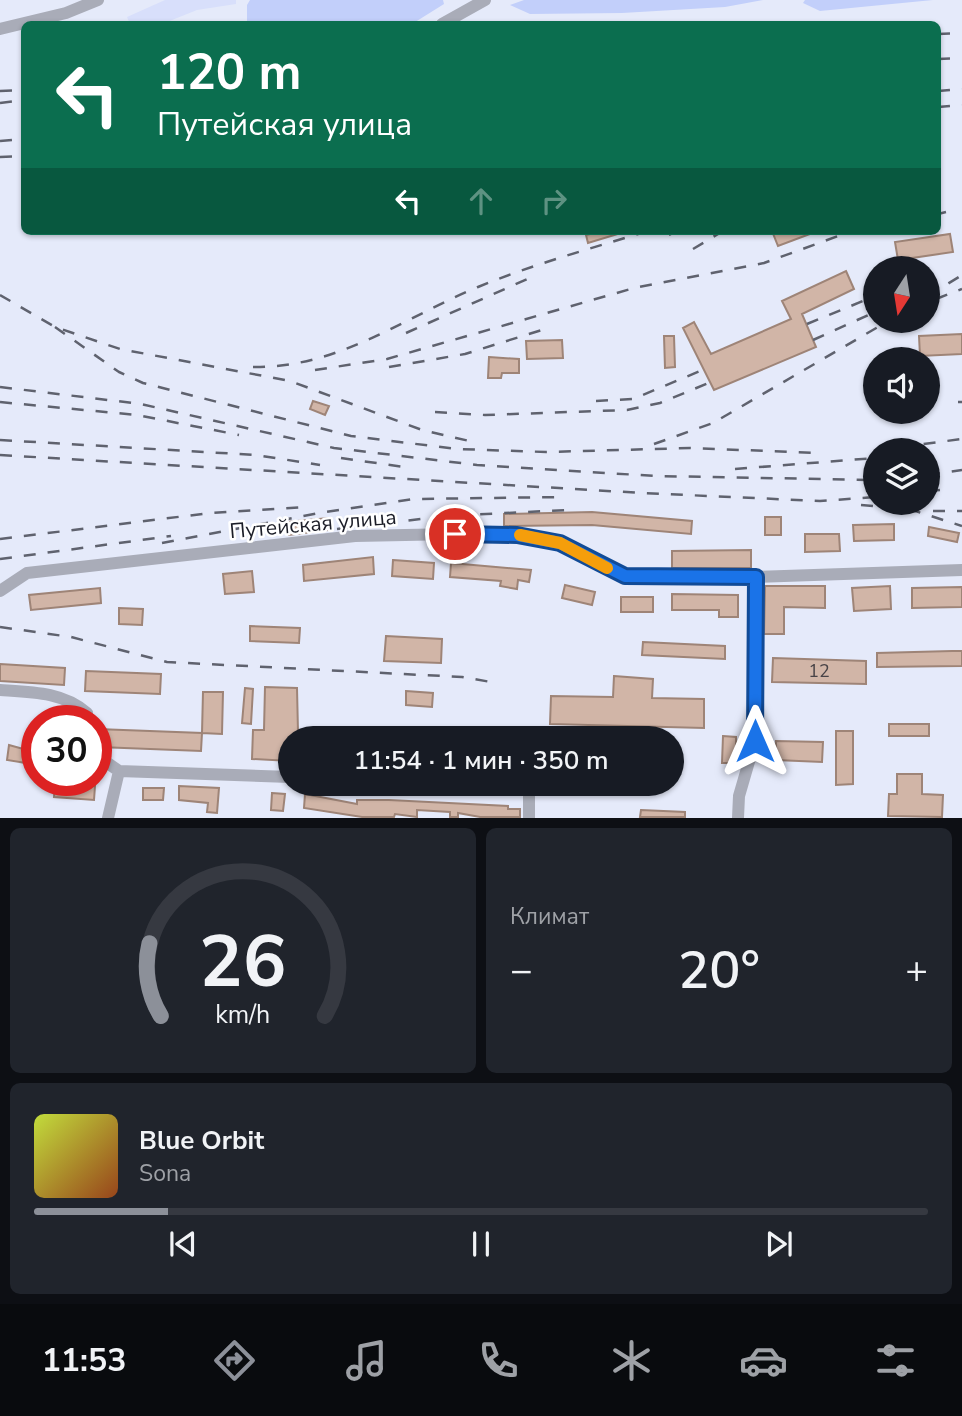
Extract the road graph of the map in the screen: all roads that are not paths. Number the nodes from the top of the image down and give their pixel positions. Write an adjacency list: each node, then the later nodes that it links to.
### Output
1 (59, 0): 4 (street)
2 (98, 0): 4 (street)
3 (485, 0): 6 (street)
4 (66, 13): 5 (street)
5 (33, 21)
6 (447, 21)
7 (21, 24): 8 (street)
8 (0, 29)
9 (962, 570): 10 (street, Путейская улица)
10 (756, 577): 11 (street, Путейская улица); 20 (street)
11 (0, 591)
12 (0, 690): 13 (street)
13 (78, 705)
14 (112, 766): 15 (street)
15 (119, 771): 16 (street); 18 (street)
16 (278, 777)
17 (529, 796): 19 (street)
18 (108, 817)
19 (529, 817)
20 (738, 817)

